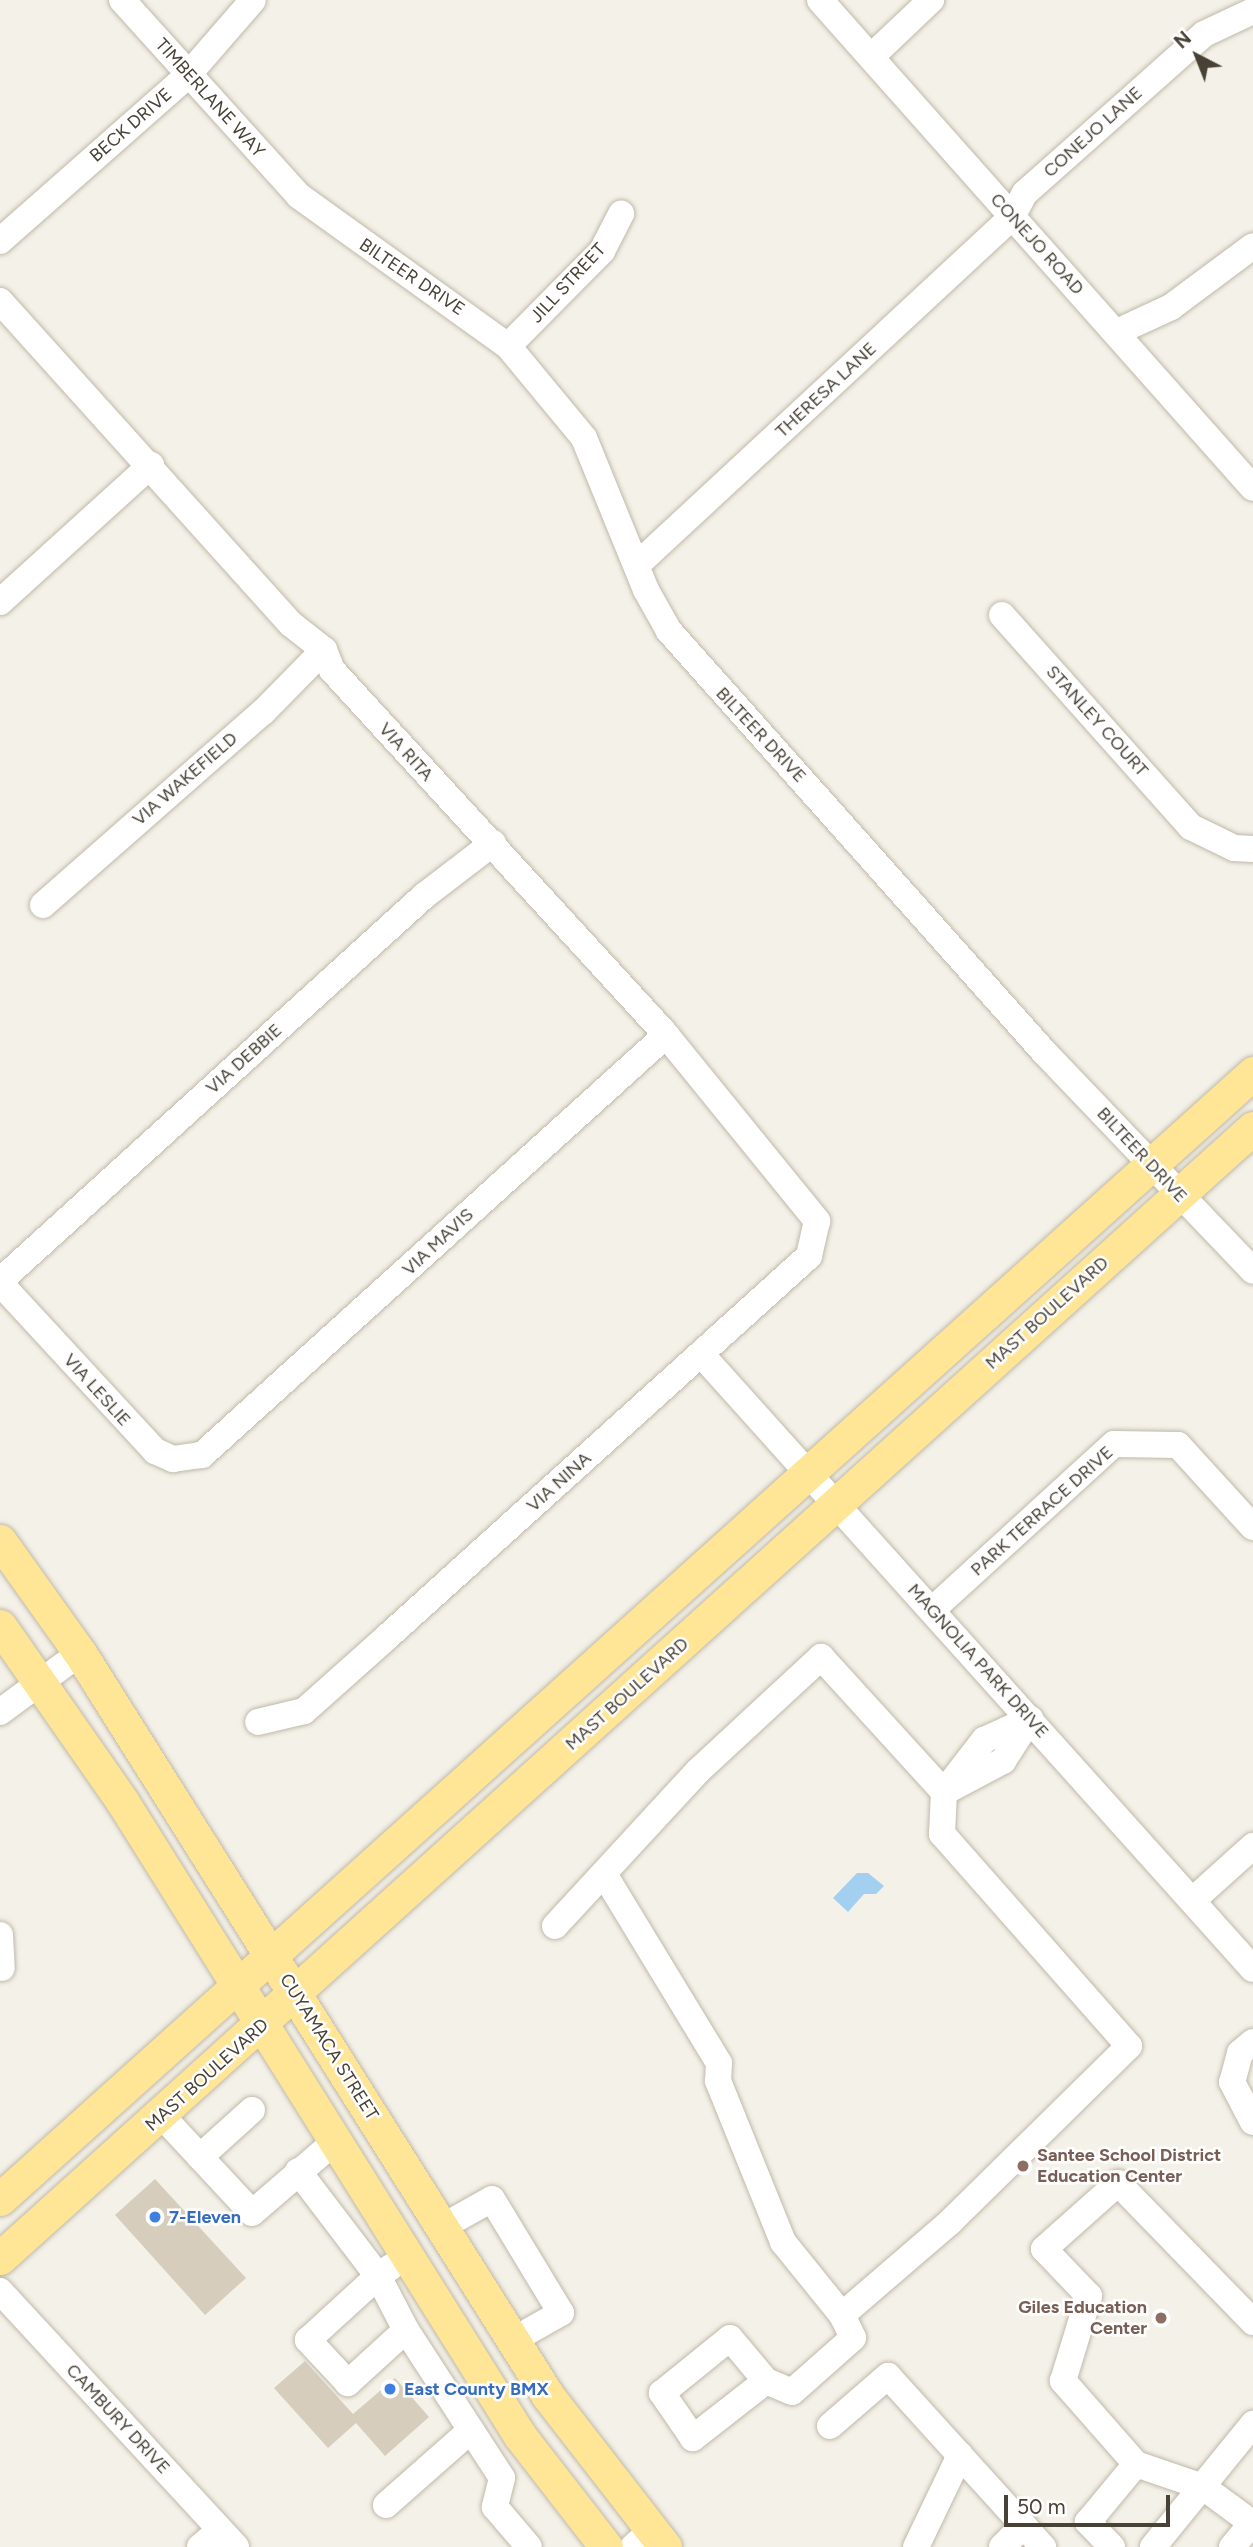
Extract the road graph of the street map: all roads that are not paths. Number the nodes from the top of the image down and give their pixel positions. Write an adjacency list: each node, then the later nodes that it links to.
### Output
1 (122, 0): 7 (street, TIMBERLANE WAY)
2 (253, 0): 7 (street, BECK DRIVE)
3 (820, 0): 6 (street, CONEJO ROAD)
4 (931, 0): 6 (street)
5 (1253, 11): 10 (street, CONEJO LANE)
6 (871, 57): 10 (street, CONEJO ROAD)
7 (188, 75): 8 (street, TIMBERLANE WAY); 11 (street, BECK DRIVE)
8 (299, 196): 15 (street, BILTEER DRIVE)
9 (621, 214): 15 (street, JILL STREET)
10 (1012, 217): 14 (street, CONEJO ROAD); 18 (street, THERESA LANE)
11 (0, 241)
12 (1253, 246): 14 (street)
13 (0, 300): 16 (street, VIA RITA)
14 (1117, 332): 17 (street, CONEJO ROAD)
15 (508, 346): 18 (street, BILTEER DRIVE)
16 (151, 464): 19 (street); 21 (street, VIA RITA)
17 (1252, 483)
18 (639, 563): 28 (street, BILTEER DRIVE)
19 (0, 601)
20 (1002, 615): 23 (street, STANLEY COURT)
21 (324, 650): 22 (street, VIA RITA); 24 (street, VIA WAKEFIELD)
22 (493, 843): 25 (street, VIA RITA); 32 (street, VIA DEBBIE)
23 (1253, 849)
24 (43, 905)
25 (666, 1035): 30 (street, VIA RITA); 34 (street, VIA MAVIS)
26 (1253, 1073): 28 (main road)
27 (1253, 1128): 29 (main road, MAST BOULEVARD)
28 (1150, 1166): 29 (street, BILTEER DRIVE); 35 (main road)
29 (1178, 1195): 31 (street, BILTEER DRIVE); 36 (main road, MAST BOULEVARD)
30 (811, 1205): 33 (street, VIA NINA)
31 (1253, 1271)
32 (0, 1282): 34 (street, VIA LESLIE)
33 (701, 1354): 35 (street, MAGNOLIA PARK DRIVE); 45 (street, VIA NINA)
34 (210, 1450)
35 (807, 1473): 36 (street, MAGNOLIA PARK DRIVE); 52 (main road)
36 (835, 1505): 39 (street, MAGNOLIA PARK DRIVE); 56 (main road, MAST BOULEVARD)
37 (1253, 1527): 39 (street, PARK TERRACE DRIVE)
38 (0, 1541): 41 (main road, CUYAMACA STREET)
39 (932, 1610): 44 (street, MAGNOLIA PARK DRIVE)
40 (0, 1626): 42 (main road)
41 (80, 1653): 42 (street); 52 (main road, CUYAMACA STREET)
42 (41, 1681): 43 (street); 55 (main road)
43 (0, 1712)
44 (1030, 1719): 46 (street); 49 (street, MAGNOLIA PARK DRIVE)
45 (257, 1722)
46 (944, 1792): 48 (street); 71 (street)
47 (1253, 1846): 49 (street)
48 (604, 1874): 50 (street); 71 (street)
49 (1193, 1900): 54 (street, MAGNOLIA PARK DRIVE)
50 (555, 1926)
51 (0, 1935): 53 (street)
52 (268, 1954): 55 (main road); 56 (main road, CUYAMACA STREET)
53 (2, 1968)
54 (1253, 1969)
55 (234, 1986): 57 (main road); 65 (main road)
56 (297, 1992): 57 (main road, MAST BOULEVARD); 66 (main road, CUYAMACA STREET)
57 (260, 2027): 60 (main road, MAST BOULEVARD); 62 (main road)
58 (1253, 2042): 61 (street)
59 (252, 2110): 63 (street)
60 (167, 2112): 63 (street); 67 (main road, MAST BOULEVARD)
61 (1253, 2122)
62 (333, 2143): 64 (street); 68 (main road)
63 (200, 2157): 64 (street)
64 (298, 2171): 69 (street)
65 (0, 2199)
66 (442, 2227): 74 (main road, CUYAMACA STREET); 74 (street)
67 (0, 2258)
68 (406, 2258): 69 (street); 88 (main road)
69 (378, 2276): 73 (street); 73 (street)
70 (0, 2291): 85 (street, CAMBURY DRIVE)
71 (842, 2315): 75 (street)
72 (1253, 2322): 80 (street)
73 (406, 2330): 78 (street)
74 (513, 2340): 86 (main road, CUYAMACA STREET)
75 (766, 2381)
76 (1253, 2424): 81 (street)
77 (830, 2426): 79 (street)
78 (471, 2430): 82 (street); 87 (street)
79 (960, 2455): 84 (street); 89 (street)
80 (1136, 2464): 81 (street); 92 (street)
81 (1203, 2487): 83 (street); 93 (street)
82 (386, 2505)
83 (1252, 2523): 94 (street)
84 (1023, 2526): 90 (street); 91 (street)
85 (219, 2541)
86 (650, 2542)
87 (529, 2547)
88 (606, 2547)
89 (916, 2547)
90 (1002, 2547)
91 (1043, 2547)
92 (1112, 2547)
93 (1153, 2547)
94 (1232, 2547)

